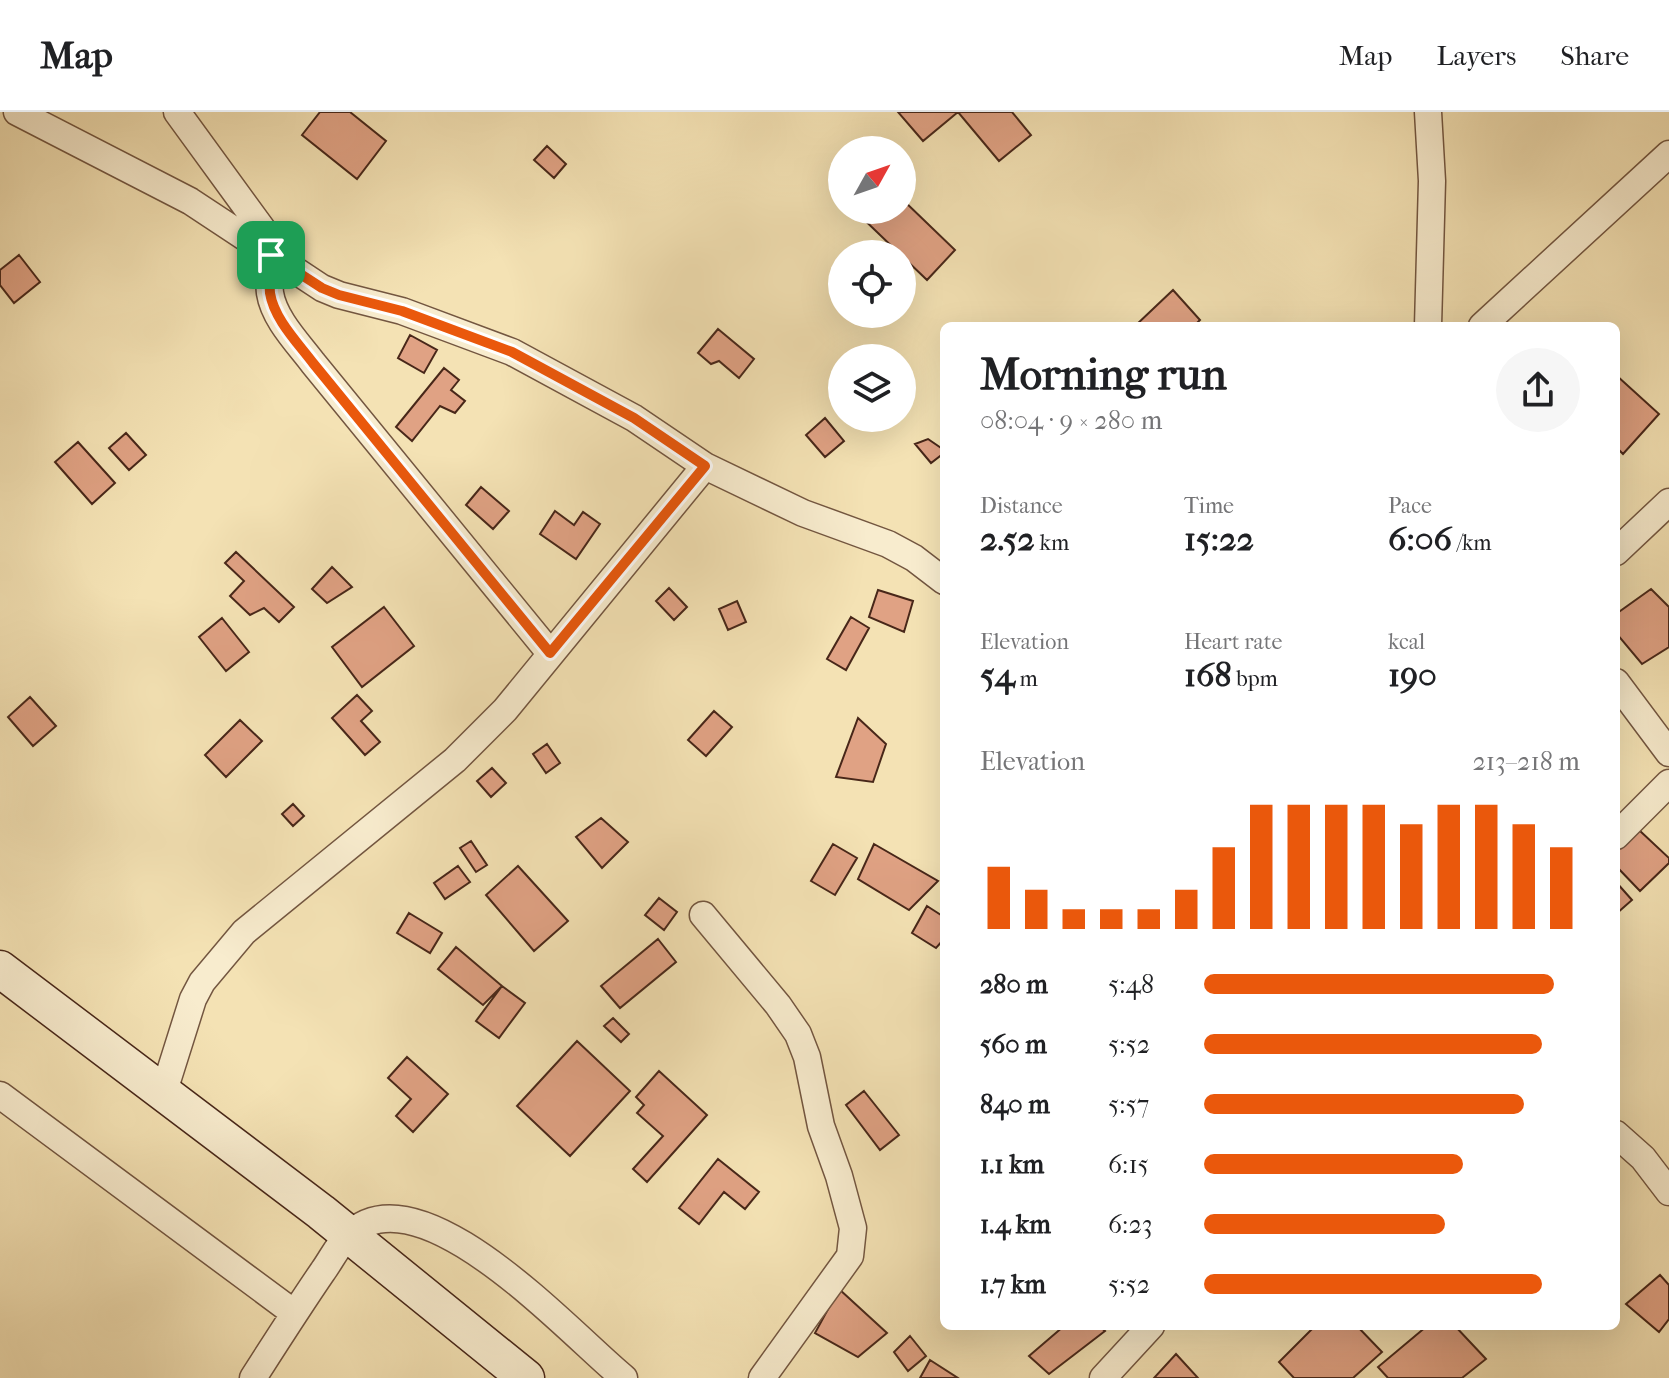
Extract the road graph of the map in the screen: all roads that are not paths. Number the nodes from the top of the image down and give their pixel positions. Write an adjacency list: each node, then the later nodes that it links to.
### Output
1 (17, 112): 5 (street)
2 (177, 112): 5 (street)
3 (1428, 112): 6 (street)
4 (1669, 154): 7 (street)
5 (271, 255): 8 (street); 12 (street)
6 (1428, 322)
7 (1486, 322)
8 (705, 466): 11 (street); 12 (street)
9 (1669, 502): 10 (street)
10 (1620, 548)
11 (940, 578)
12 (550, 653): 19 (street)
13 (1620, 687): 14 (street)
14 (1669, 753)
15 (1669, 783): 16 (street)
16 (1620, 832)
17 (703, 915): 29 (street)
18 (0, 969): 19 (main road)
19 (164, 1091): 23 (main road)
20 (0, 1095): 24 (street)
21 (1620, 1138): 22 (street)
22 (1669, 1192)
23 (348, 1235): 24 (street); 27 (main road); 28 (street)
24 (294, 1313): 26 (street)
25 (1147, 1330): 30 (street)
26 (253, 1378)
27 (526, 1378)
28 (624, 1378)
29 (762, 1378)
30 (1103, 1378)

